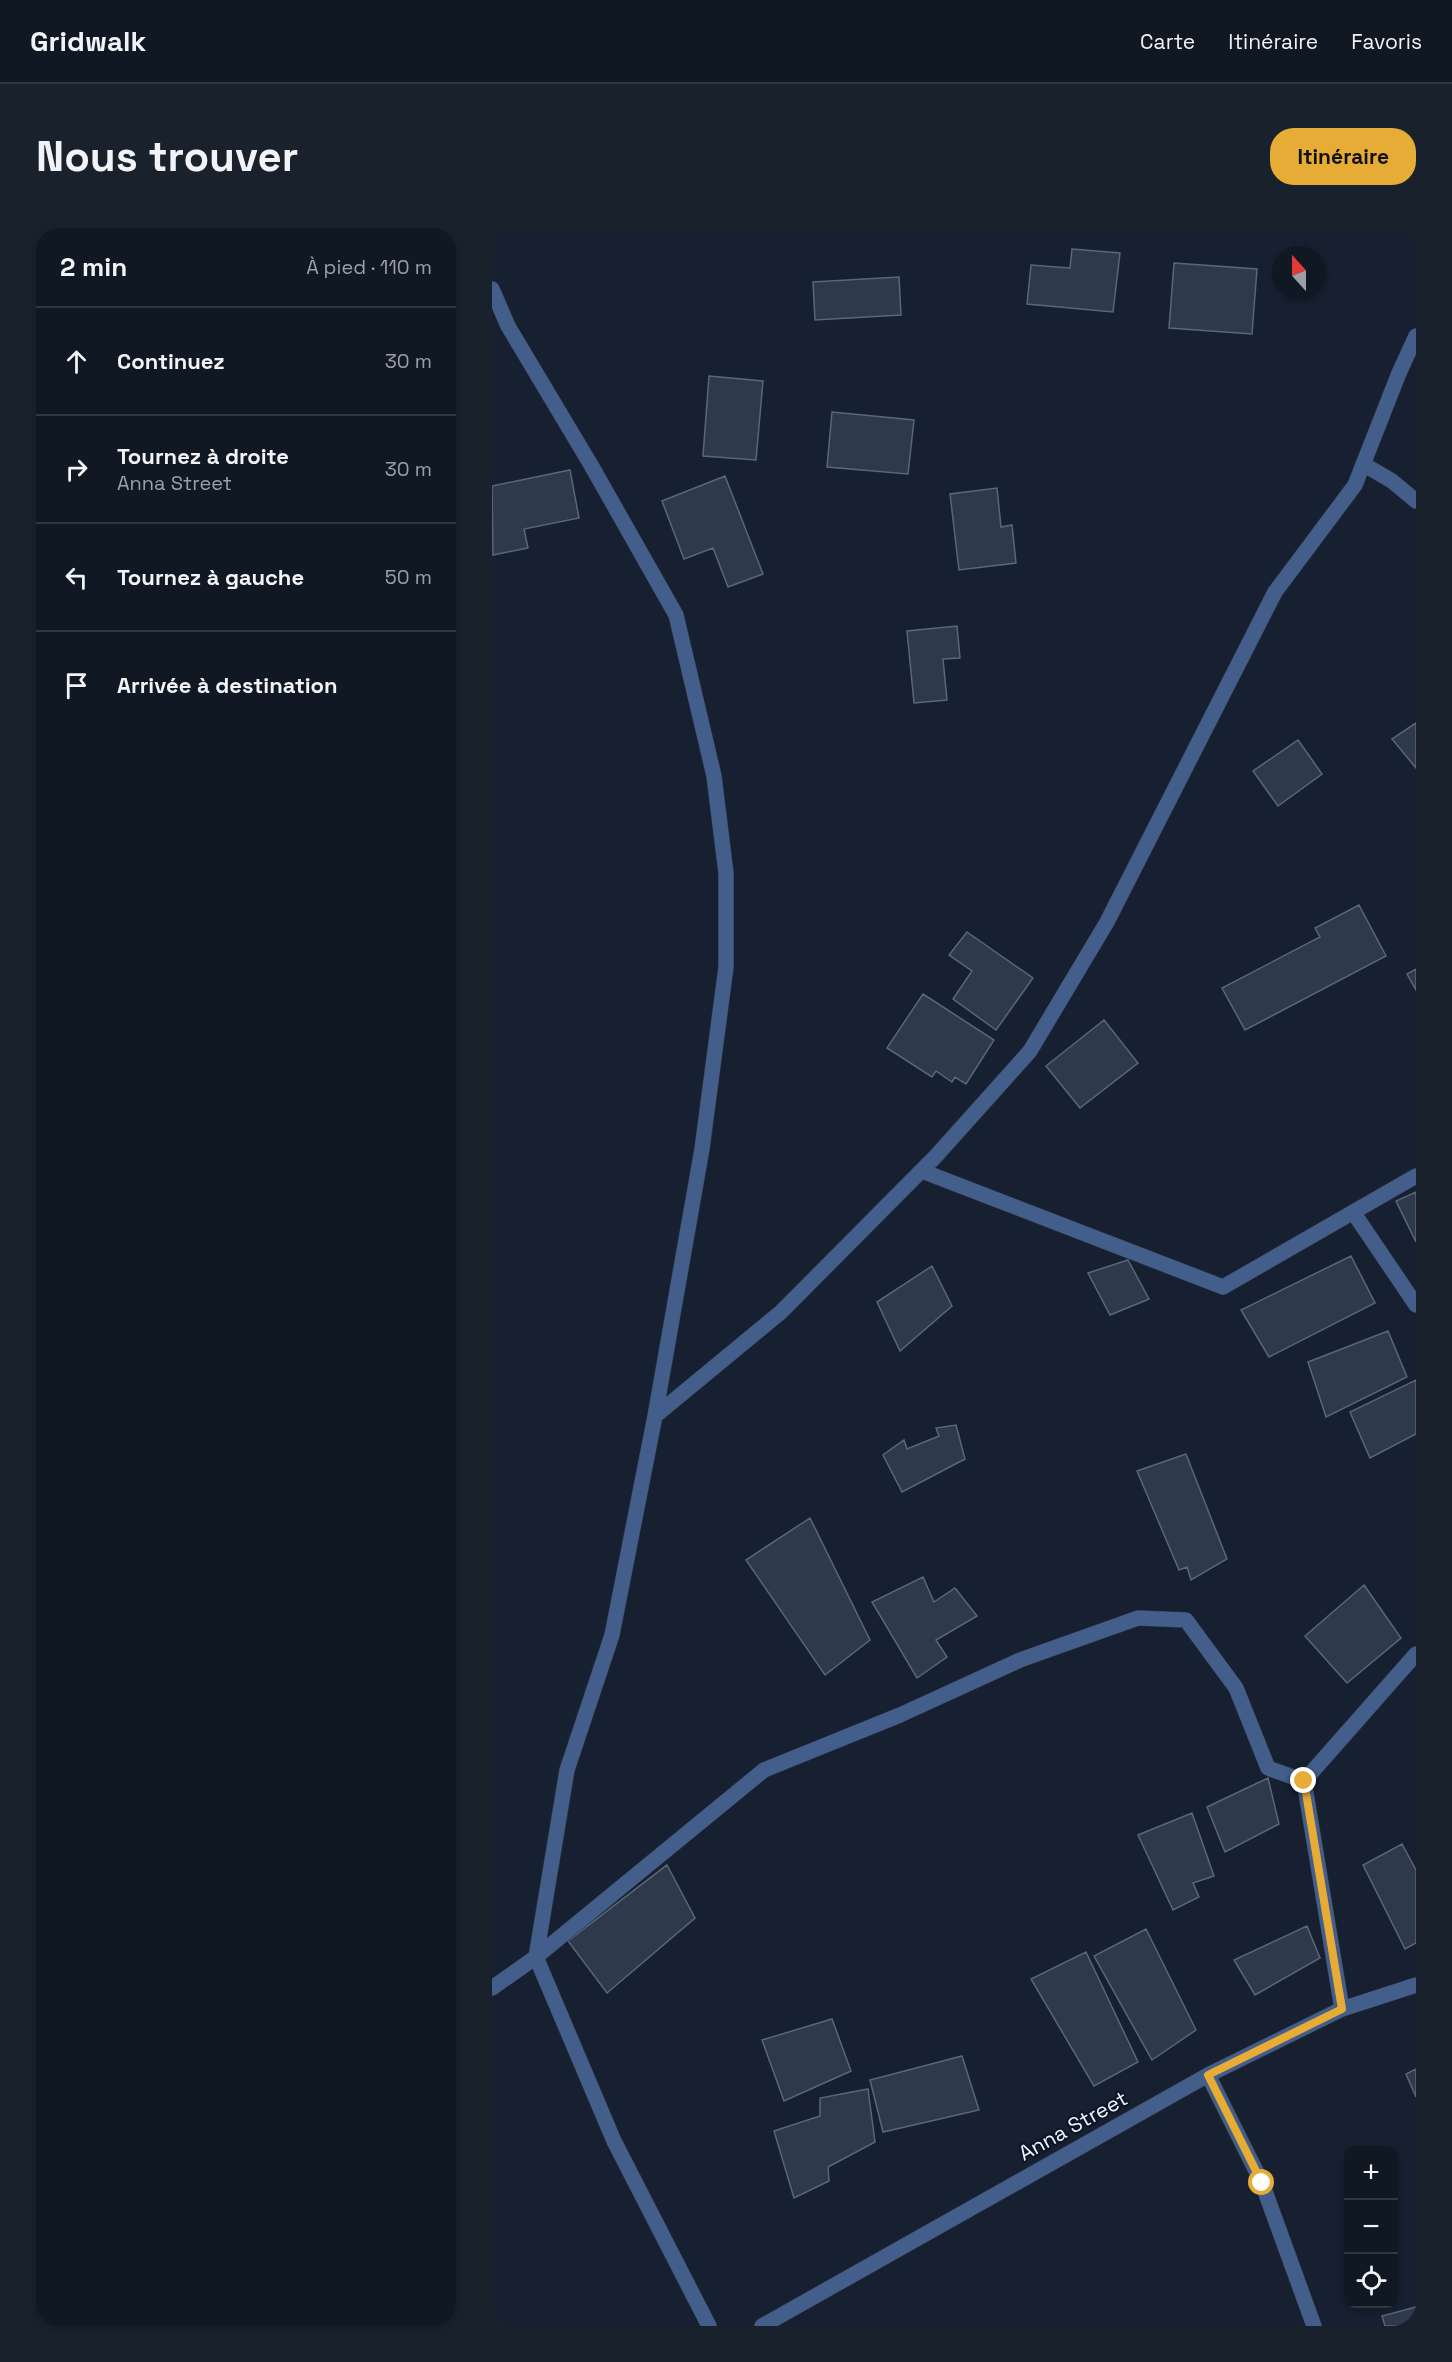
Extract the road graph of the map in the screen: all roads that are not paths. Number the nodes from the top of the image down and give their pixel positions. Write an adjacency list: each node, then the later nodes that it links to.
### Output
1 (492, 289): 9 (street)
2 (1416, 336): 3 (street)
3 (1363, 464): 4 (street); 5 (street)
4 (1416, 501)
5 (922, 1171): 7 (street); 9 (street)
6 (1416, 1176): 7 (street)
7 (1353, 1212): 8 (street)
8 (1416, 1305)
9 (655, 1416): 12 (street)
10 (1416, 1654): 11 (street)
11 (1304, 1781): 12 (street); 15 (street)
12 (536, 1957): 14 (street); 17 (street)
13 (1416, 1985): 15 (street, Anna Street)
14 (492, 1988)
15 (1342, 2009): 16 (street, Anna Street)
16 (1208, 2075): 18 (street, Anna Street); 19 (street)
17 (709, 2326)
18 (762, 2326)
19 (1314, 2326)

